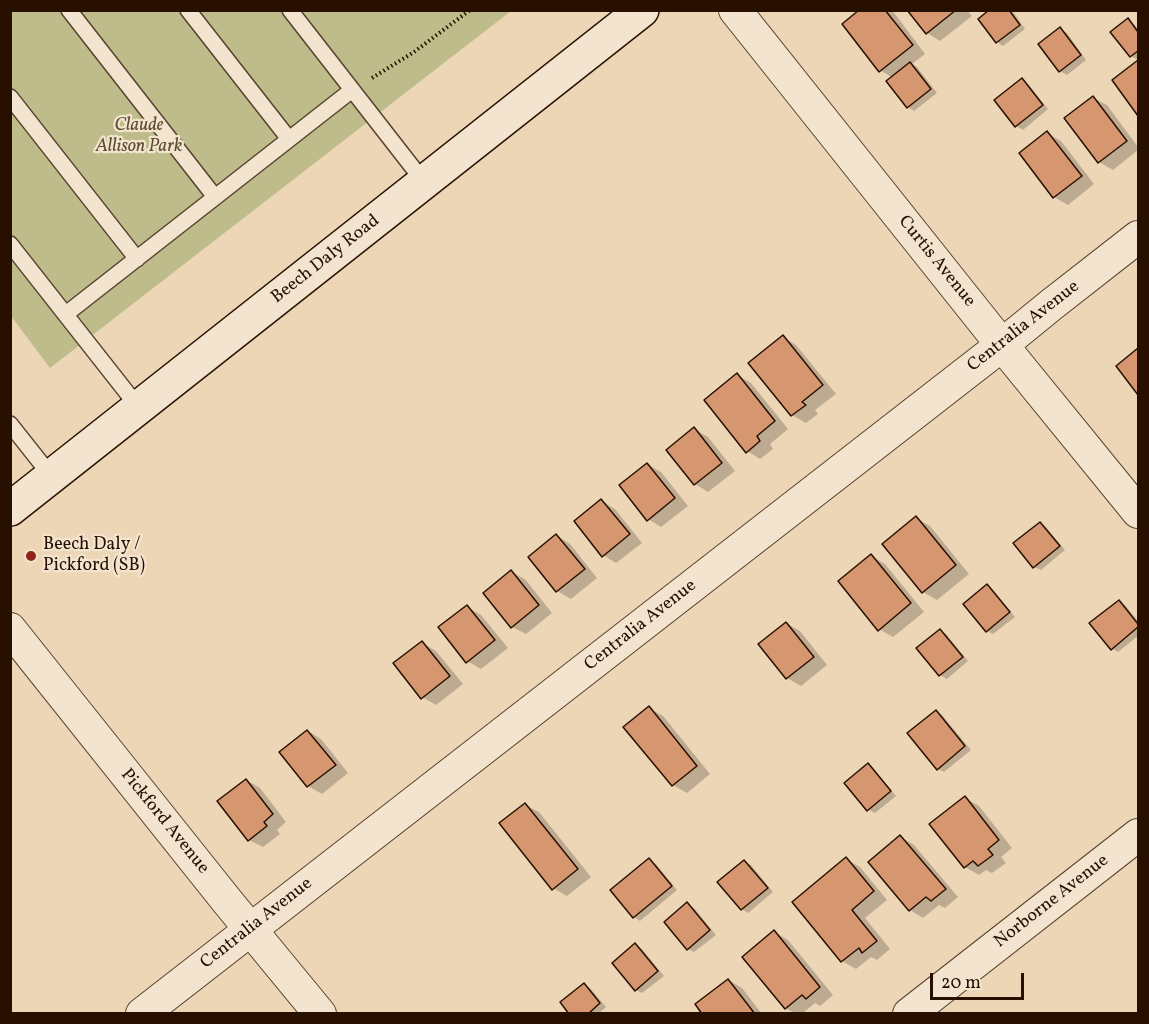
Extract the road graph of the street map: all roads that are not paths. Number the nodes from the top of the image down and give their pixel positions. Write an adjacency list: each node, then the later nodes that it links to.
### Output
1 (69, 10): 10 (lane)
2 (188, 10): 8 (lane)
3 (290, 10): 6 (lane)
4 (642, 10): 9 (main road, Beech Daly Road)
5 (735, 10): 15 (street, Curtis Avenue)
6 (352, 90): 8 (lane); 9 (lane)
7 (10, 98): 13 (lane)
8 (289, 139): 10 (lane)
9 (424, 182): 16 (main road, Beech Daly Road)
10 (215, 197): 13 (lane)
11 (1138, 237): 15 (street, Centralia Avenue)
12 (10, 244): 14 (lane)
13 (137, 259): 14 (lane)
14 (66, 314): 16 (lane)
15 (1002, 345): 20 (street, Curtis Avenue); 23 (street, Centralia Avenue)
16 (139, 408): 18 (main road, Beech Daly Road)
17 (10, 424): 18 (lane)
18 (52, 477): 19 (main road, Beech Daly Road)
19 (10, 509)
20 (1138, 512)
21 (10, 629): 23 (street, Pickford Avenue)
22 (1138, 835): 26 (street, Norborne Avenue)
23 (251, 930): 24 (street, Centralia Avenue); 25 (street, Pickford Avenue)
24 (142, 1014)
25 (320, 1014)
26 (909, 1014)

